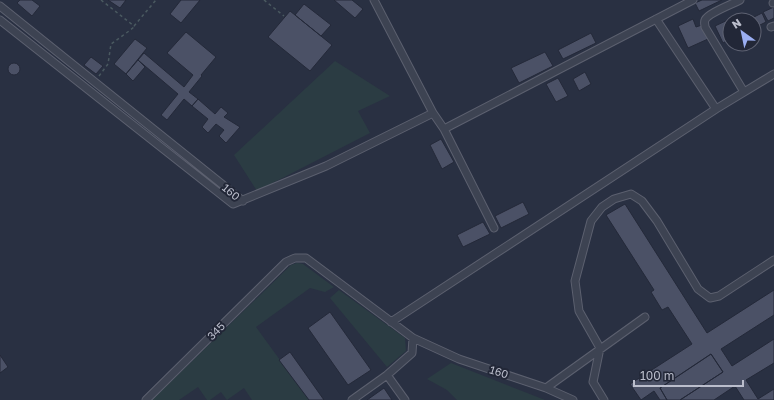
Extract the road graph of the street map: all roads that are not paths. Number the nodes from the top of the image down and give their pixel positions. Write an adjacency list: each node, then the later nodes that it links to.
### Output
1 (374, 0): 10 (street)
2 (693, 0): 5 (street)
3 (740, 0): 8 (street)
4 (0, 6): 12 (street, 160)
5 (656, 19): 9 (street); 11 (street)
6 (0, 20): 12 (street, 160)
7 (774, 74): 8 (street)
8 (744, 92): 9 (street)
9 (716, 109): 17 (street)
10 (433, 114): 11 (street); 12 (street)
11 (444, 128): 13 (street)
12 (243, 201)
13 (494, 228)
14 (774, 260): 19 (street)
15 (286, 262): 17 (street, 160); 22 (street, 345)
16 (645, 317): 19 (street)
17 (391, 322): 18 (street, 160)
18 (413, 338): 20 (street); 21 (street, 160)
19 (600, 348): 21 (street); 26 (street)
20 (387, 375): 23 (street); 24 (street)
21 (546, 388): 25 (street, 160)
22 (146, 400)
23 (352, 400)
24 (405, 400)
25 (573, 400)
26 (604, 400)

